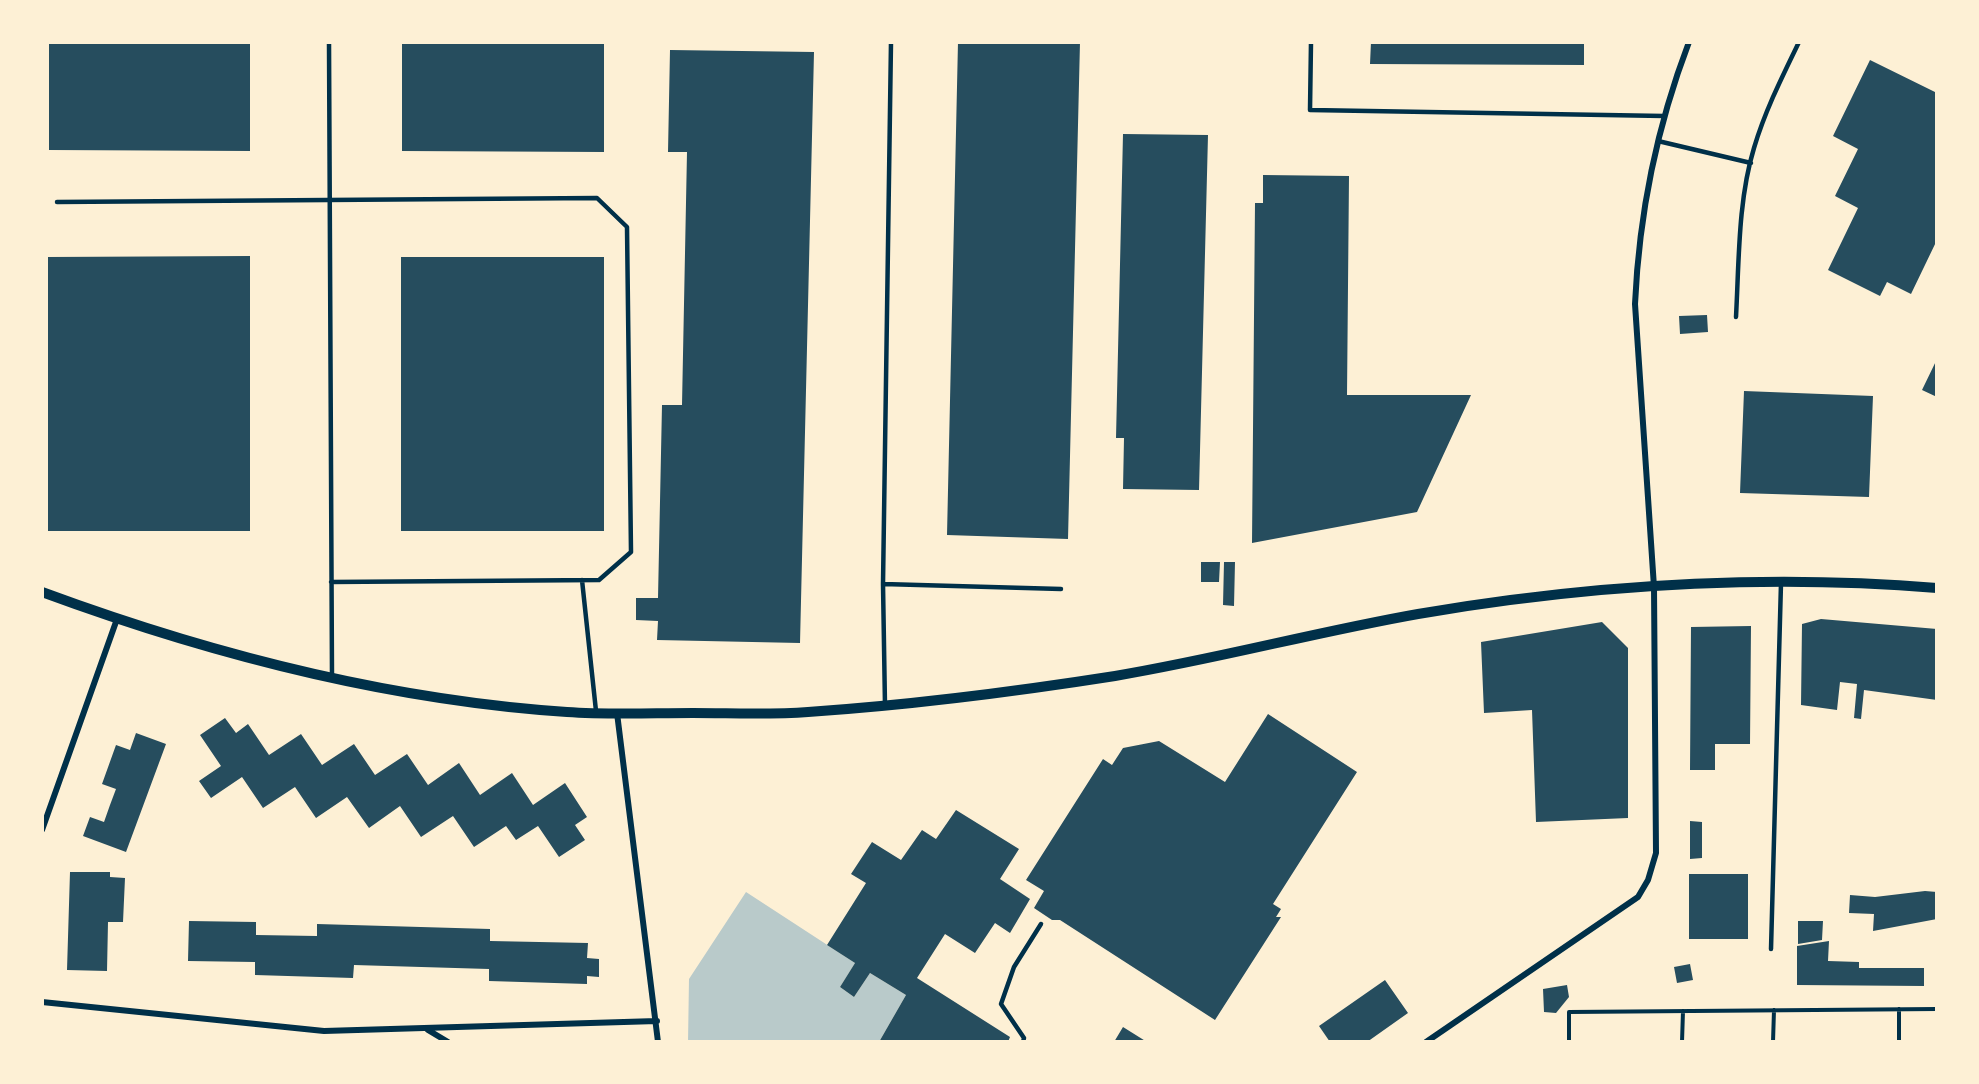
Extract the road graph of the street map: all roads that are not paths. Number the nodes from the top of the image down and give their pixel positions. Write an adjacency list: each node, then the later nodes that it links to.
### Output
1 (328, 42): 9 (lane)
2 (891, 42): 15 (lane)
3 (1311, 42): 6 (lane)
4 (1689, 42): 6 (street)
5 (1798, 42): 8 (lane)
6 (1664, 116): 7 (street)
7 (1658, 141): 8 (lane); 16 (street)
8 (1751, 163): 11 (lane)
9 (329, 200): 10 (lane); 12 (lane); 13 (lane)
10 (57, 202)
11 (1736, 317)
12 (582, 580): 13 (lane); 23 (lane)
13 (331, 582): 21 (lane)
14 (1780, 583): 16 (street); 17 (street); 27 (lane)
15 (883, 584): 18 (lane); 22 (lane)
16 (1654, 586): 22 (street); 34 (street)
17 (1937, 588)
18 (1061, 590)
19 (42, 592): 20 (street)
20 (117, 619): 21 (street); 25 (street)
21 (332, 678): 23 (street)
22 (885, 706): 24 (street)
23 (597, 713): 24 (street)
24 (617, 713): 29 (street)
25 (42, 830)
26 (1041, 924): 33 (lane)
27 (1771, 949)
28 (42, 1002): 30 (street)
29 (657, 1021): 30 (street); 32 (street)
30 (428, 1029): 31 (street)
31 (448, 1042)
32 (658, 1042)
33 (1023, 1042)
34 (1426, 1042)

